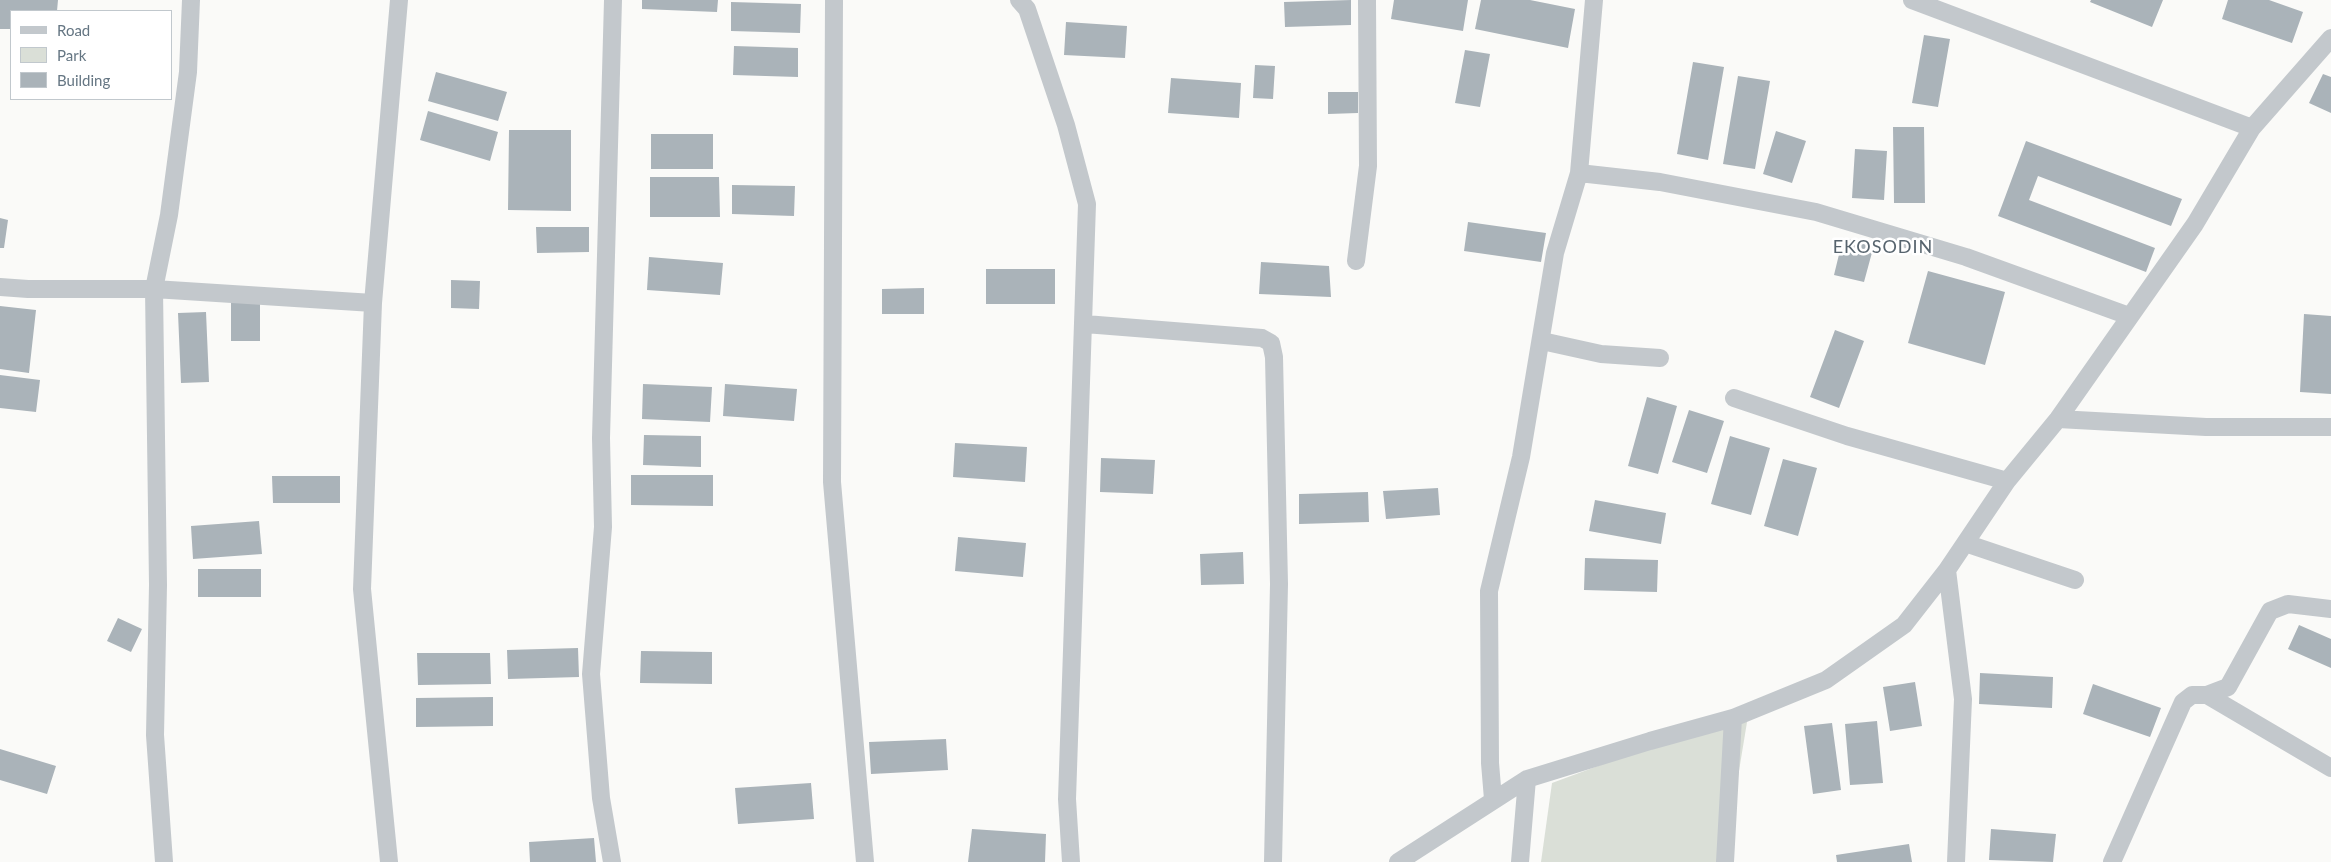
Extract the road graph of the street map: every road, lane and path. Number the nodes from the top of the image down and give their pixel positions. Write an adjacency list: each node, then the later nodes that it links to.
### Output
1 (191, 0): 14 (street)
2 (399, 0): 15 (street)
3 (613, 0): 35 (street)
4 (834, 0): 36 (street)
5 (1019, 0): 17 (street)
6 (1368, 0): 12 (street)
7 (1594, 0): 11 (street)
8 (1912, 0): 10 (street)
9 (2331, 38): 10 (street)
10 (2252, 128): 16 (street)
11 (1579, 173): 16 (street); 18 (street)
12 (1356, 261)
13 (0, 287): 14 (street)
14 (154, 289): 15 (street); 33 (street)
15 (373, 303): 34 (street)
16 (2129, 316): 21 (street)
17 (1085, 324): 37 (street); 38 (street)
18 (1542, 341): 19 (street); 32 (street)
19 (1660, 358)
20 (1734, 398): 23 (street)
21 (2058, 418): 22 (street); 23 (street)
22 (2331, 427)
23 (2007, 482): 24 (street)
24 (1965, 543): 25 (street); 26 (street)
25 (1947, 570): 29 (street); 42 (street)
26 (2075, 580)
27 (2331, 609): 28 (street)
28 (2207, 695): 30 (street); 43 (street)
29 (1733, 718): 31 (street); 41 (street)
30 (2331, 768)
31 (1527, 779): 32 (street); 40 (street)
32 (1493, 799): 39 (street)
33 (164, 862)
34 (389, 862)
35 (612, 862)
36 (865, 862)
37 (1071, 862)
38 (1273, 862)
39 (1398, 862)
40 (1520, 862)
41 (1725, 862)
42 (1956, 862)
43 (2112, 862)

